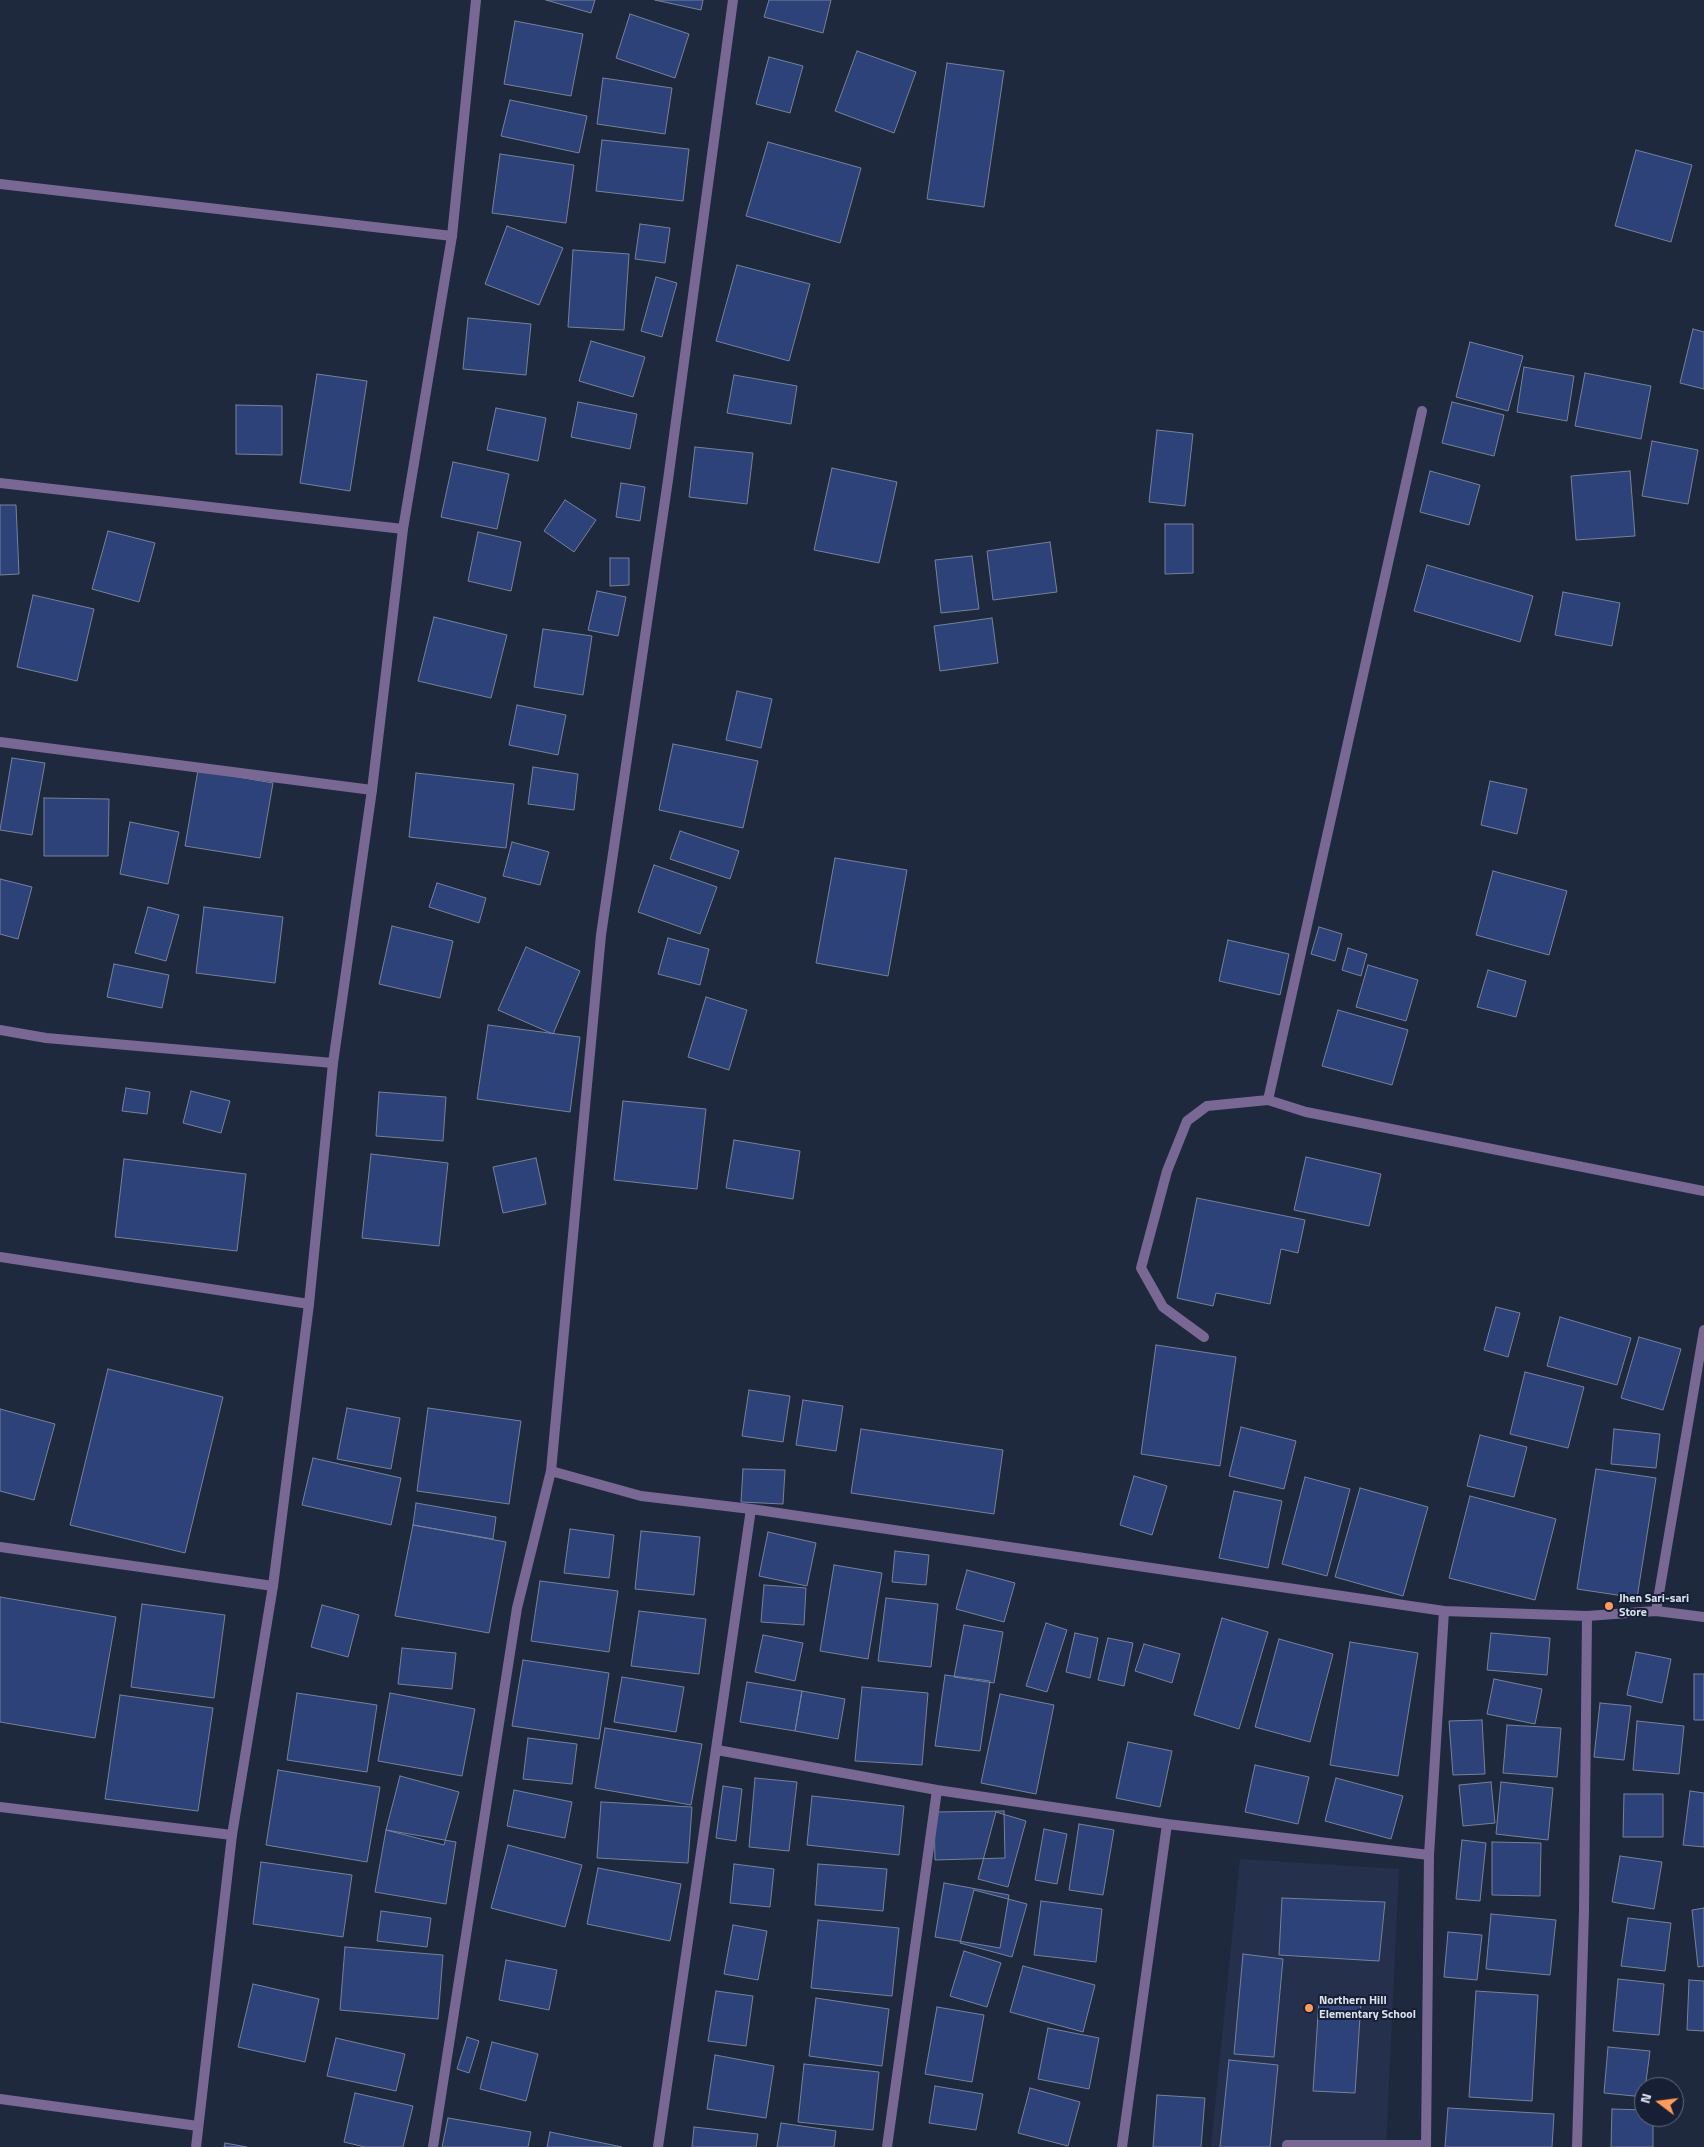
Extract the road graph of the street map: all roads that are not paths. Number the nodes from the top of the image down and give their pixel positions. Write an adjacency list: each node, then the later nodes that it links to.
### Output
1 (476, 0): 4 (street)
2 (733, 0): 18 (street)
3 (0, 184): 4 (street)
4 (452, 236): 7 (street)
5 (1422, 410): 12 (street)
6 (0, 482): 7 (street)
7 (403, 529): 9 (street)
8 (0, 742): 9 (street)
9 (372, 790): 11 (street)
10 (0, 1030): 11 (street)
11 (333, 1063): 15 (street)
12 (1268, 1100): 13 (street); 17 (street)
13 (1704, 1191)
14 (0, 1257): 15 (street)
15 (309, 1304): 21 (street)
16 (1704, 1330): 23 (street)
17 (1204, 1338)
18 (551, 1471): 19 (street); 37 (street)
19 (751, 1509): 22 (street); 26 (street)
20 (0, 1547): 21 (street)
21 (273, 1586): 30 (street)
22 (1444, 1611): 24 (street); 31 (street)
23 (1656, 1611): 24 (street); 25 (street)
24 (1587, 1616): 41 (street)
25 (1704, 1617)
26 (717, 1750): 27 (street); 38 (street)
27 (936, 1790): 29 (street); 39 (street)
28 (0, 1807): 30 (street)
29 (1166, 1824): 31 (street); 40 (street)
30 (232, 1835): 33 (street)
31 (1429, 1855): 35 (street)
32 (0, 2100): 33 (street)
33 (198, 2126): 36 (street)
34 (1287, 2145): 35 (street)
35 (1426, 2146)
36 (196, 2147)
37 (433, 2147)
38 (658, 2147)
39 (887, 2147)
40 (1122, 2147)
41 (1577, 2147)

